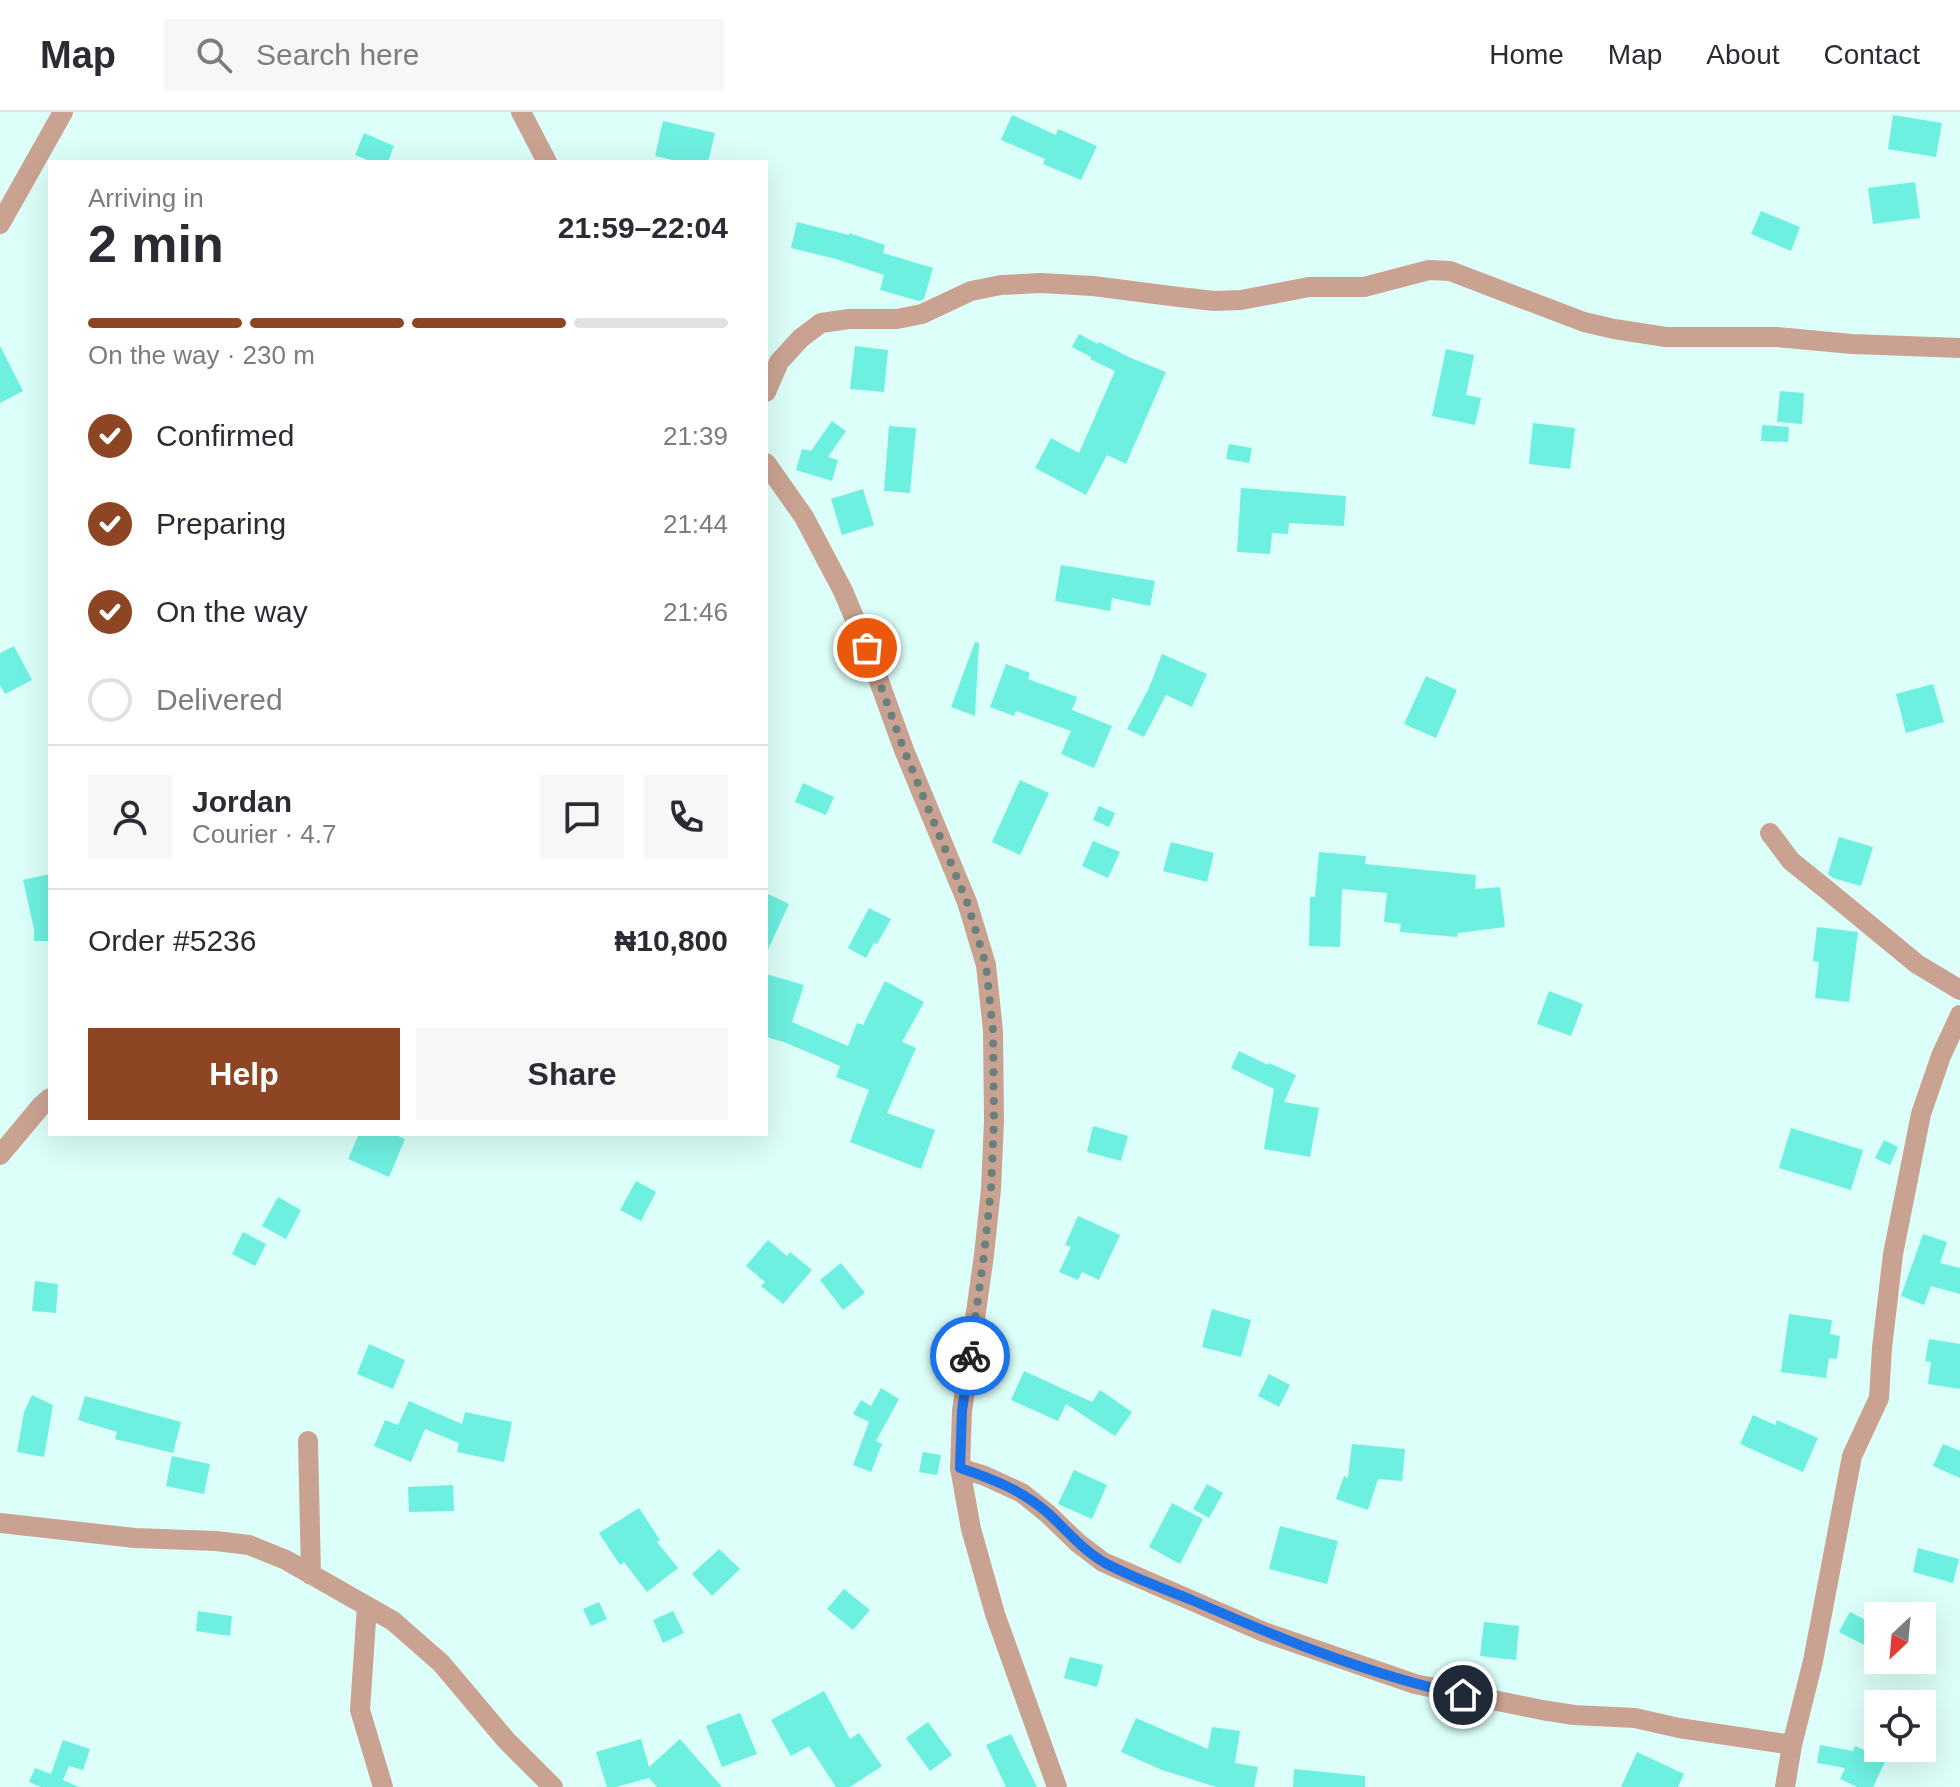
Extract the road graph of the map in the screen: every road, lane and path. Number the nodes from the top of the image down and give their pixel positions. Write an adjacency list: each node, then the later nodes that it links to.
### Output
1 (63, 112): 4 (street)
2 (521, 112): 3 (street)
3 (546, 160)
4 (0, 224)
5 (1960, 348): 6 (street)
6 (768, 387)
7 (768, 466): 14 (street)
8 (1770, 833): 9 (street)
9 (1960, 990)
10 (1960, 1015): 18 (street)
11 (48, 1100): 12 (street)
12 (0, 1155)
13 (308, 1441): 16 (street)
14 (960, 1468): 18 (street); 21 (street)
15 (0, 1523): 16 (street)
16 (311, 1575): 17 (street)
17 (367, 1606): 19 (street); 20 (street)
18 (1792, 1745): 22 (street)
19 (383, 1787)
20 (553, 1787)
21 (1057, 1787)
22 (1785, 1787)

